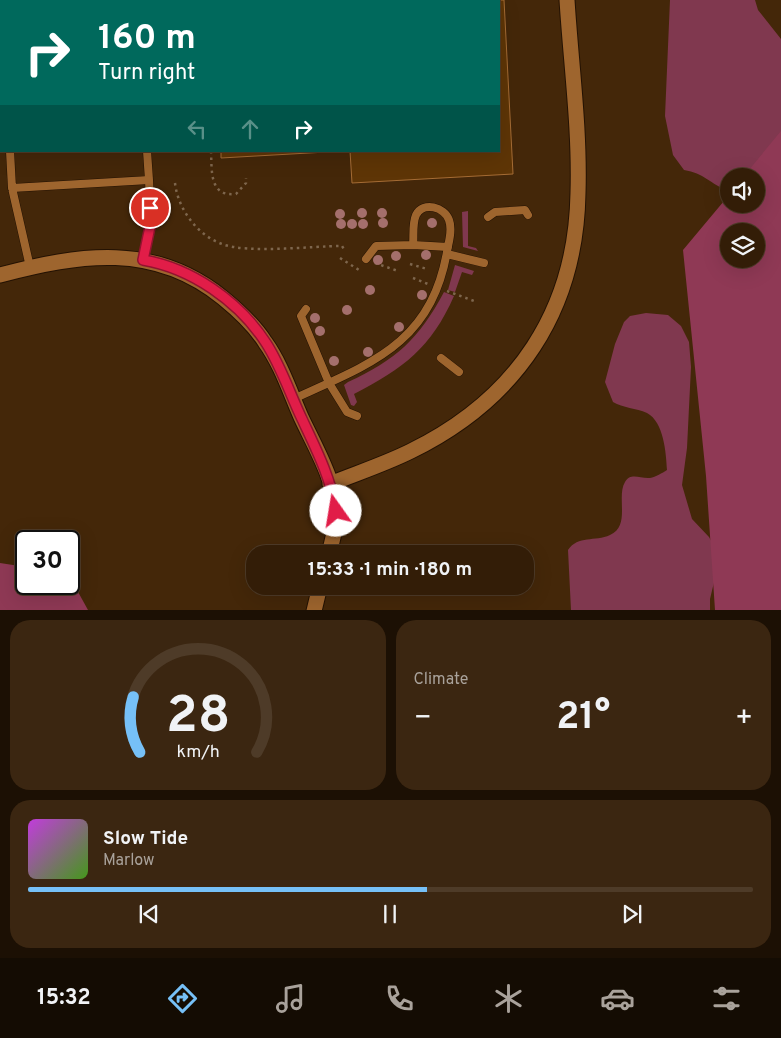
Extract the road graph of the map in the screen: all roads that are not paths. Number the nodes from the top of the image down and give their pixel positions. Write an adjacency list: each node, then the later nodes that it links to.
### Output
1 (567, 0): 21 (street)
2 (10, 152): 5 (lane)
3 (147, 152): 4 (lane)
4 (149, 180): 5 (lane); 10 (lane)
5 (12, 188): 13 (lane)
6 (528, 215): 7 (lane)
7 (488, 217)
8 (413, 245): 9 (lane); 9 (lane); 11 (lane)
9 (448, 251): 12 (lane); 18 (lane)
10 (143, 260): 13 (street); 19 (street)
11 (370, 260)
12 (484, 263)
13 (30, 268): 14 (street)
14 (0, 275)
15 (306, 309): 18 (lane)
16 (441, 358): 17 (lane)
17 (459, 372)
18 (329, 383): 19 (lane); 20 (lane)
19 (293, 399): 21 (street)
20 (357, 416)
21 (330, 484): 22 (street)
22 (331, 545)
23 (318, 595): 24 (street)
24 (314, 610)

